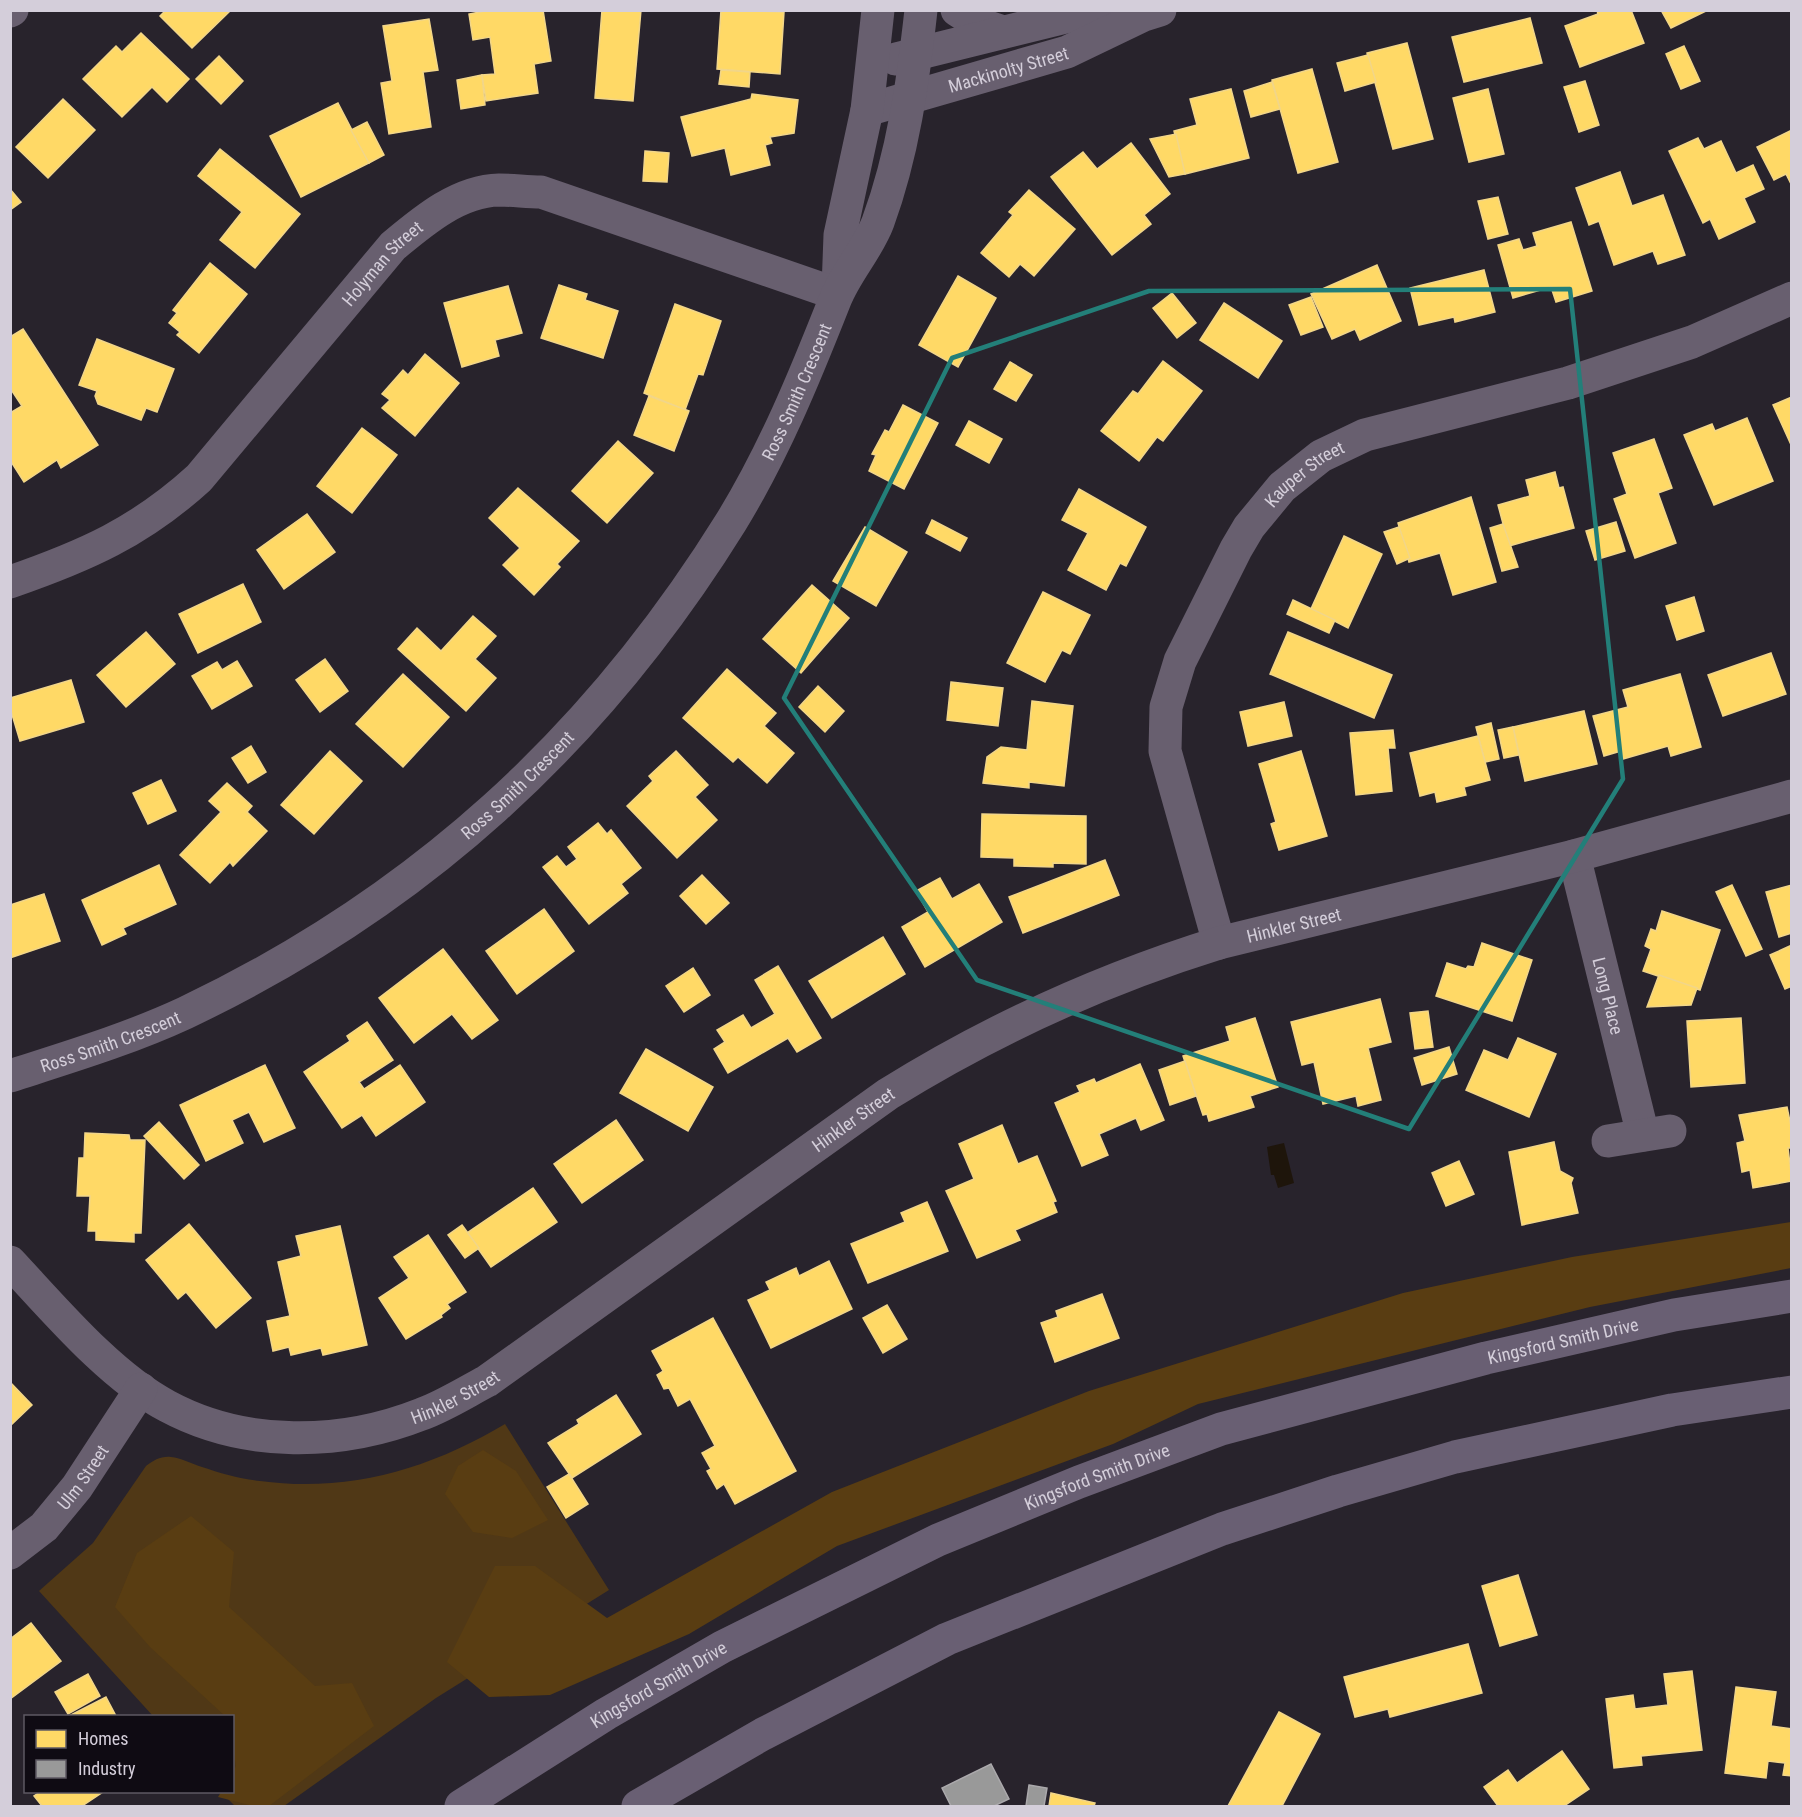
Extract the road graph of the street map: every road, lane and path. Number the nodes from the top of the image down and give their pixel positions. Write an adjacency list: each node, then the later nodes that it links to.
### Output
1 (878, 10): 8 (street, Ross Smith Crescent)
2 (921, 10): 7 (street, Ross Smith Crescent)
3 (957, 10): 6 (street)
4 (1106, 10): 6 (street, Mackinolty Street)
5 (1141, 12): 9 (street, Mackinolty Street)
6 (1004, 32): 7 (street, Mackinolty Street)
7 (916, 54): 8 (street, Mackinolty Street); 9 (street, Ross Smith Crescent)
8 (873, 64): 10 (street, Ross Smith Crescent)
9 (911, 98): 10 (street, Mackinolty Street); 11 (street, Ross Smith Crescent)
10 (867, 110): 11 (street, Ross Smith Crescent)
11 (837, 294): 13 (street, Holyman Street); 17 (street, Ross Smith Crescent)
12 (1791, 298): 16 (street, Kauper Street)
13 (10, 582)
14 (1791, 795): 15 (street, Hinkler Street)
15 (1574, 856): 16 (street, Hinkler Street); 18 (street, Long Place)
16 (1219, 943): 21 (street, Hinkler Street)
17 (10, 1076)
18 (1608, 1141)
19 (10, 1262): 21 (street, Hinkler Street)
20 (1791, 1296): 24 (main road, Kingsford Smith Drive)
21 (141, 1389): 23 (street, Ulm Street)
22 (1791, 1392): 25 (main road)
23 (10, 1553)
24 (461, 1806)
25 (638, 1806)

